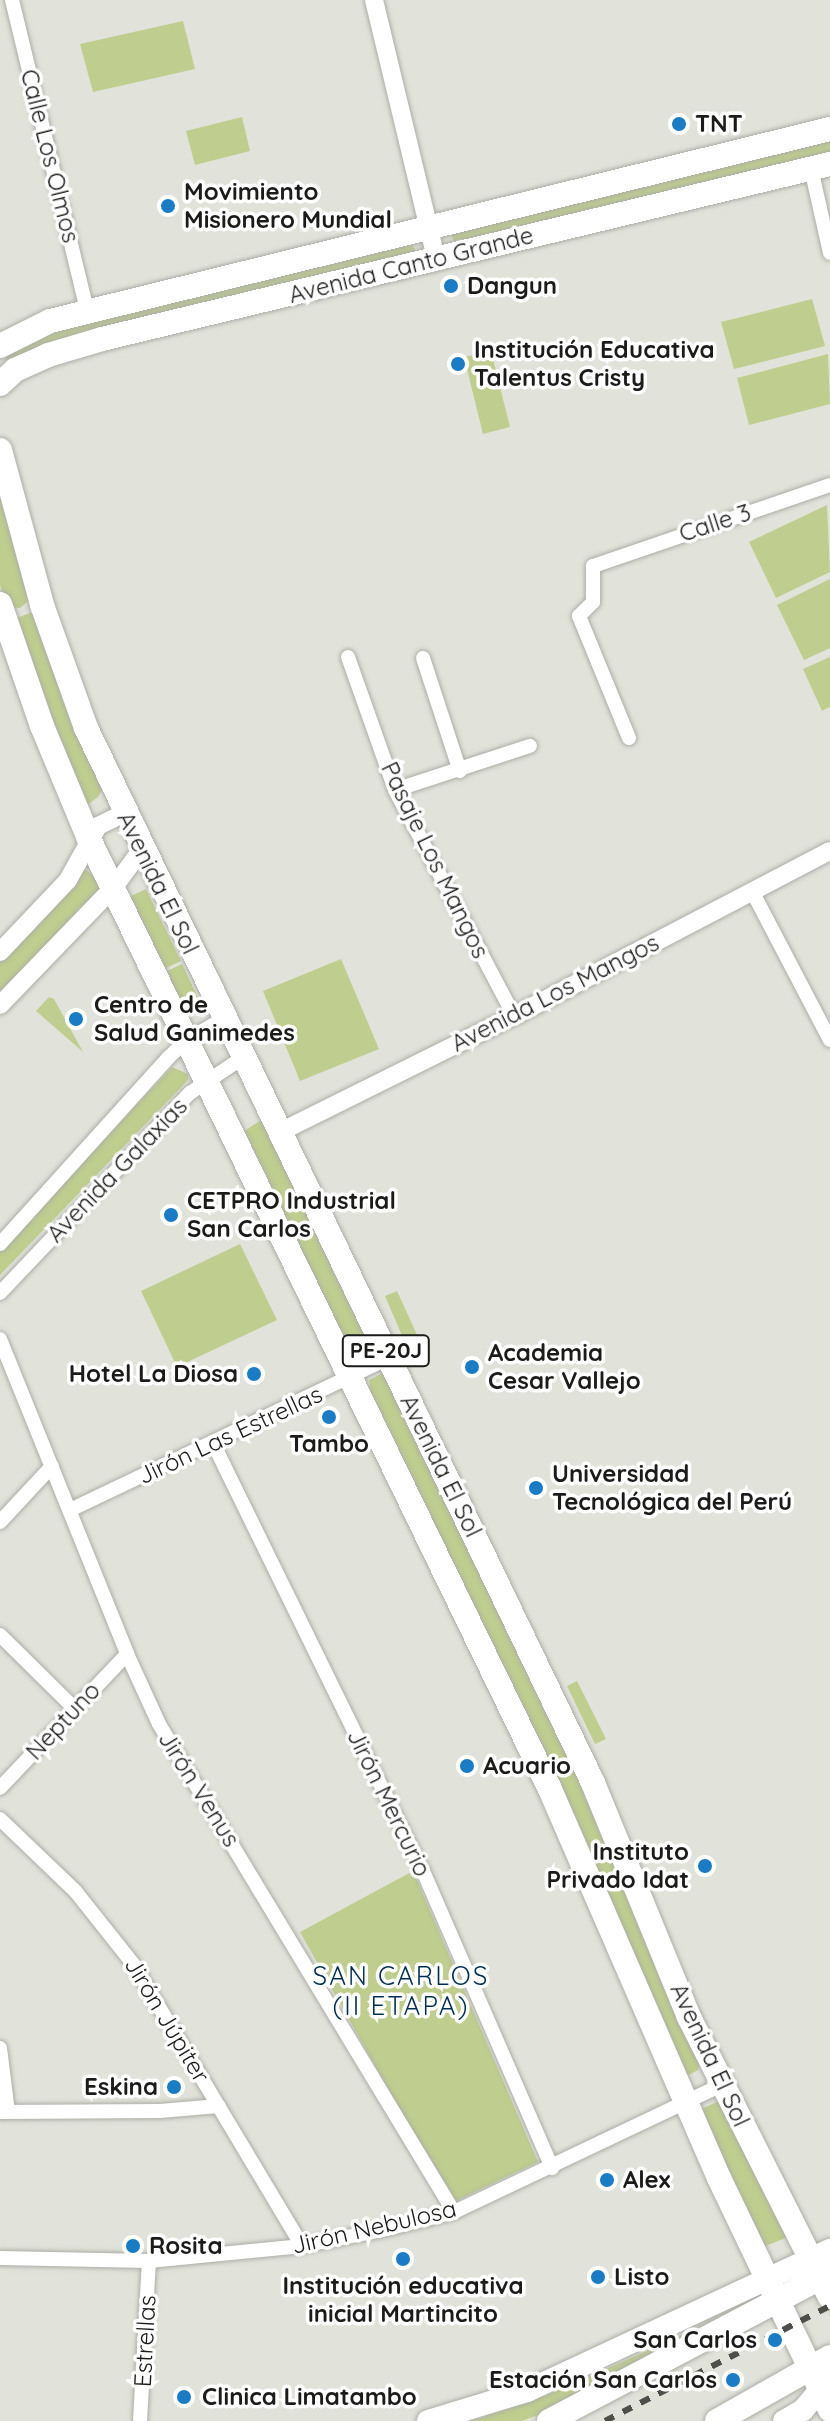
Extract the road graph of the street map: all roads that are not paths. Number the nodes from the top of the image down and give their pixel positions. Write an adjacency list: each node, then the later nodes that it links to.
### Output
1 (12, 0): 8 (street, Calle Los Olmos)
2 (374, 0): 5 (street)
3 (830, 129): 5 (main road, Avenida Canto Grande)
4 (821, 166): 6 (street); 7 (main road, Avenida Canto Grande)
5 (430, 229): 7 (street); 8 (main road, Avenida Canto Grande)
6 (830, 253)
7 (436, 258): 10 (main road, Avenida Canto Grande)
8 (87, 311): 9 (main road, Avenida Canto Grande)
9 (0, 346)
10 (0, 384)
11 (0, 450): 20 (main road, Avenida El Sol / PE-20J)
12 (830, 485): 16 (street, Calle 3)
13 (0, 604): 21 (main road, Avenida El Sol / PE-20J)
14 (348, 657): 19 (street, Pasaje Los Mangos)
15 (423, 658): 18 (street)
16 (629, 738)
17 (530, 746): 18 (street)
18 (460, 771): 19 (street)
19 (395, 790): 28 (street, Pasaje Los Mangos)
20 (125, 813): 21 (street); 22 (main road, Avenida El Sol / PE-20J)
21 (89, 839): 24 (main road, Avenida El Sol / PE-20J); 26 (street)
22 (142, 849): 24 (street); 29 (main road, Avenida El Sol / PE-20J)
23 (830, 851): 25 (street, Avenida Los Mangos)
24 (114, 887): 27 (street); 30 (main road, Avenida El Sol / PE-20J)
25 (752, 891): 28 (street, Avenida Los Mangos); 31 (street)
26 (0, 952)
27 (0, 1005)
28 (514, 1016): 34 (street, Avenida Los Mangos)
29 (223, 1019): 30 (street, Avenida Galaxias); 32 (main road, Avenida El Sol / PE-20J)
30 (187, 1040): 33 (main road, Avenida El Sol / PE-20J); 35 (street, Avenida Galaxias)
31 (830, 1040)
32 (242, 1058): 33 (street, Avenida Galaxias); 34 (main road, Avenida El Sol / PE-20J)
33 (206, 1080): 36 (street, Avenida Galaxias); 39 (main road, Avenida El Sol / PE-20J)
34 (278, 1133): 38 (main road, Avenida El Sol / PE-20J)
35 (0, 1244)
36 (0, 1293)
37 (0, 1339): 41 (street, Jirón Venus)
38 (389, 1358): 39 (street, Jirón Las Estrellas); 50 (main road, Avenida El Sol / PE-20J)
39 (352, 1377): 40 (street, Jirón Las Estrellas); 51 (main road, Avenida El Sol / PE-20J)
40 (214, 1445): 42 (street, Jirón Las Estrellas); 54 (street, Jirón Mercurio)
41 (52, 1466): 42 (street, Jirón Venus); 43 (street)
42 (70, 1510): 45 (street, Jirón Venus)
43 (0, 1522)
44 (0, 1635): 46 (street)
45 (127, 1654): 46 (street, Neptuno); 55 (street, Jirón Venus)
46 (75, 1709): 47 (street, Neptuno)
47 (0, 1788)
48 (0, 1819): 52 (street, Jirón Júpiter)
49 (0, 2048): 53 (street)
50 (722, 2085): 51 (street, Jirón Nebulosa); 59 (main road, Avenida El Sol / PE-20J)
51 (686, 2101): 54 (street, Jirón Nebulosa); 60 (main road, Avenida El Sol / PE-20J)
52 (219, 2106): 53 (street); 56 (street, Jirón Júpiter)
53 (4, 2112)
54 (552, 2168): 55 (street, Jirón Nebulosa)
55 (454, 2212): 56 (street, Jirón Nebulosa)
56 (302, 2246): 58 (street, Jirón Nebulosa)
57 (0, 2258): 58 (street, Jirón Nebulosa)
58 (149, 2261): 63 (street, Estrellas)
59 (824, 2271): 60 (main road); 61 (main road)
60 (766, 2278): 61 (main road, Avenida El Sol / PE-20J); 64 (main road)
61 (776, 2301): 62 (main road, Avenida El Sol / PE-20J); 65 (main road)
62 (824, 2381): 66 (main road); 67 (main road)
63 (140, 2421)
64 (428, 2421)
65 (549, 2421)
66 (717, 2421)
67 (784, 2421)

